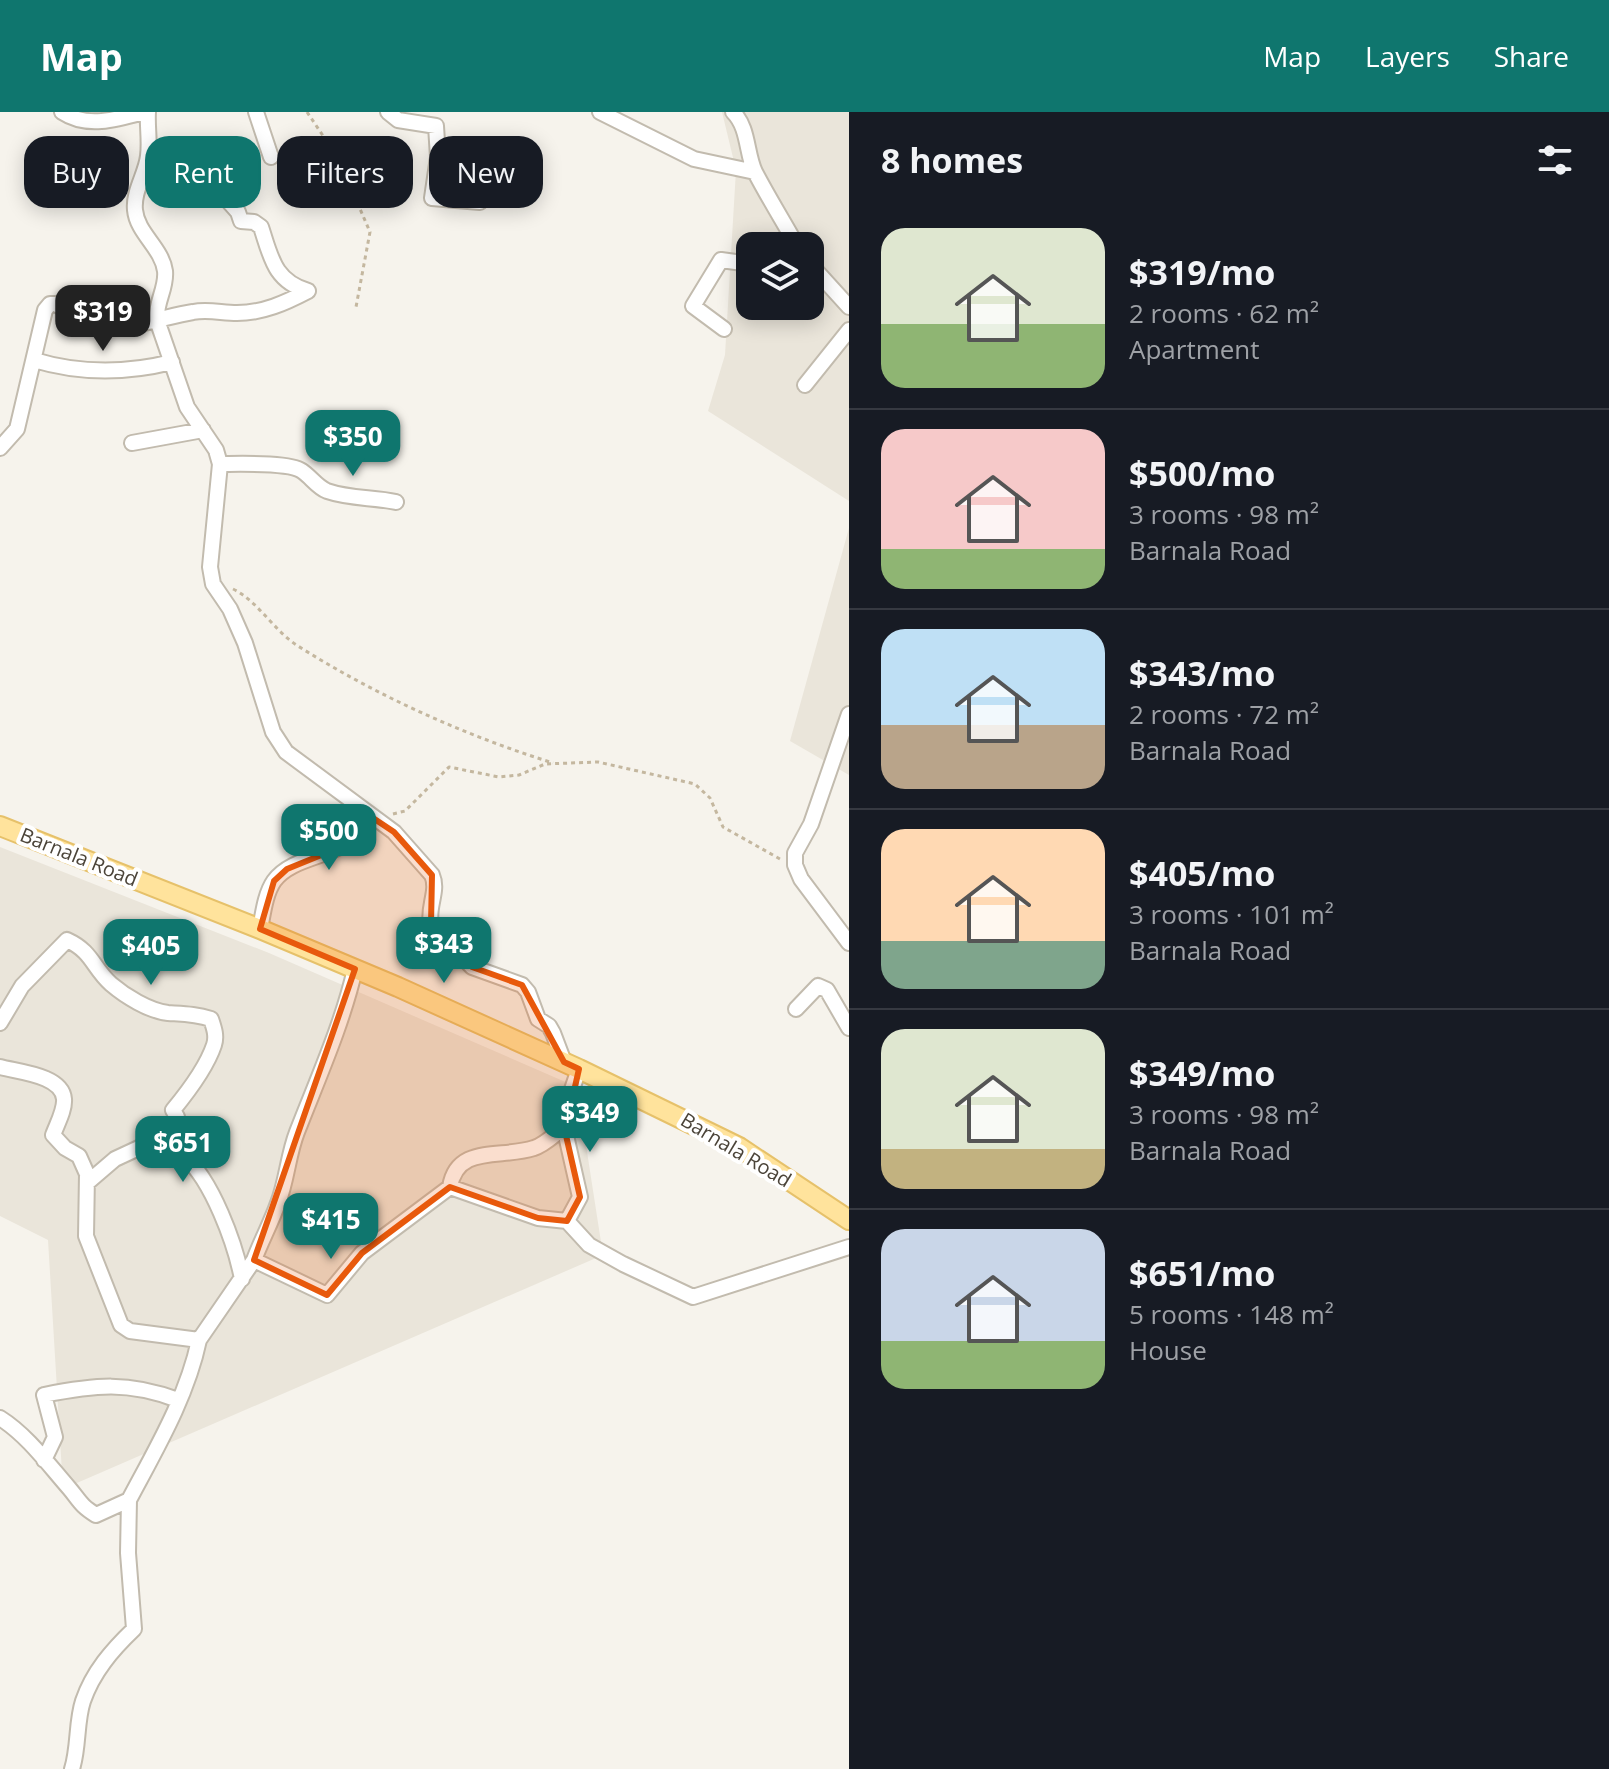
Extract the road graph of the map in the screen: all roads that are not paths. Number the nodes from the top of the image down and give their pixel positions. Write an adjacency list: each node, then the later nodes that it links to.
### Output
1 (62, 112): 2 (street)
2 (146, 112): 7 (street)
3 (256, 112): 9 (street)
4 (388, 112): 8 (street)
5 (600, 112): 11 (street)
6 (733, 112): 11 (street)
7 (148, 136)
8 (437, 136)
9 (271, 157)
10 (145, 163): 17 (street)
11 (755, 172): 13 (street)
12 (234, 208): 17 (street)
13 (789, 232)
14 (736, 262): 18 (street)
15 (824, 279): 16 (street)
16 (849, 307)
17 (157, 320): 20 (street); 21 (street)
18 (724, 329)
19 (849, 330): 22 (street)
20 (34, 360): 21 (street); 25 (street)
21 (172, 362): 23 (street)
22 (805, 385)
23 (203, 430): 24 (street); 26 (street)
24 (132, 443)
25 (0, 448)
26 (220, 464): 27 (street); 29 (street)
27 (396, 502)
28 (849, 714): 32 (street)
29 (364, 812): 31 (street); 37 (street)
30 (0, 826): 31 (main road, Barnala Road)
31 (260, 929): 33 (main road, Barnala Road)
32 (849, 943)
33 (355, 969): 37 (main road, Barnala Road); 46 (street)
34 (796, 1009): 36 (street)
35 (0, 1023): 40 (street)
36 (849, 1028)
37 (572, 1066): 39 (street); 43 (main road, Barnala Road)
38 (0, 1067): 41 (street)
39 (566, 1126): 42 (street); 44 (street)
40 (172, 1147): 41 (street); 47 (street)
41 (87, 1183): 48 (street)
42 (450, 1187): 44 (street); 46 (street)
43 (847, 1215)
44 (567, 1221): 45 (street)
45 (849, 1247)
46 (254, 1260): 47 (street)
47 (242, 1279): 48 (street)
48 (199, 1340): 49 (street)
49 (178, 1400): 51 (street); 52 (street)
50 (0, 1418): 51 (street)
51 (44, 1460): 52 (street)
52 (129, 1500): 53 (street)
53 (72, 1769)

